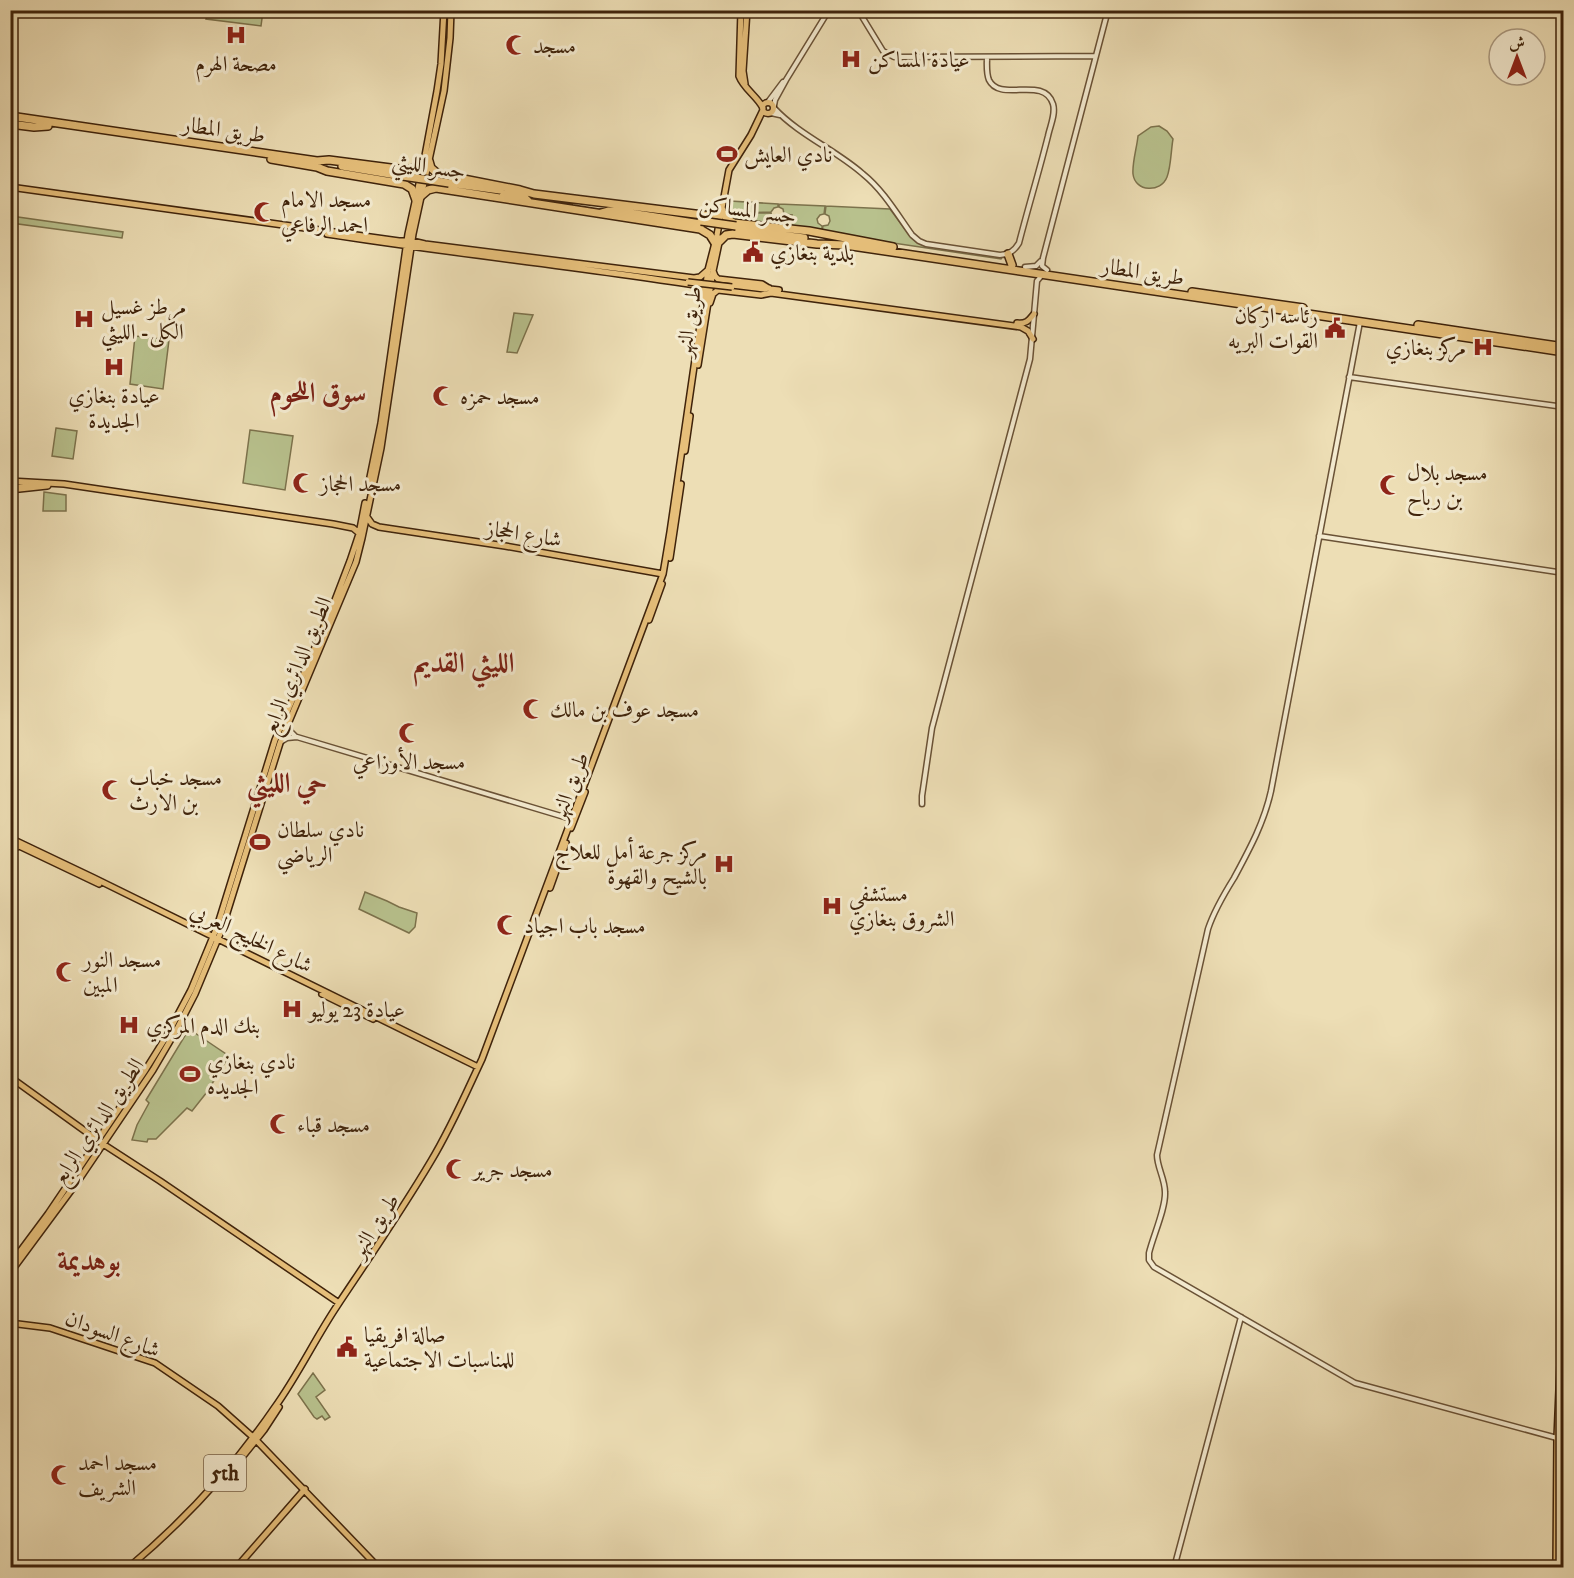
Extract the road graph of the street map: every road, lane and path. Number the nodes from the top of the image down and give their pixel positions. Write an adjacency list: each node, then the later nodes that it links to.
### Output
1 (741, 10): 11 (main road)
2 (747, 10): 11 (main road)
3 (828, 10): 12 (street)
4 (858, 10): 8 (street)
5 (1108, 10): 7 (street)
6 (448, 11): 9 (main road, الطريق الدائري الرابع); 10 (main road, الطريق الدائري الرابع)
7 (1096, 56): 8 (street); 37 (street)
8 (987, 57): 36 (street)
9 (441, 58): 10 (main road); 14 (main road, الطريق الدائري الرابع)
10 (448, 61): 14 (main road, الطريق الدائري الرابع)
11 (745, 85): 12 (main road)
12 (768, 108): 25 (main road, طريق النهر); 36 (street)
13 (12, 118): 15 (highway, طريق المطار)
14 (427, 161): 16 (highway); 17 (highway); 22 (main road, الطريق الدائري الرابع)
15 (321, 165): 16 (highway, طريق المطار); 18 (highway, طريق المطار); 21 (highway, جسر الليثي, bridge); 23 (highway, جسر الليثي, bridge)
16 (402, 170): 18 (highway)
17 (445, 175): 20 (highway); 21 (highway)
18 (400, 183): 22 (highway)
19 (10, 188): 32 (main road)
20 (441, 189): 22 (highway); 23 (highway)
21 (529, 193): 24 (highway)
22 (419, 198): 33 (main road, الطريق الدائري الرابع)
23 (530, 203): 26 (highway)
24 (602, 203): 27 (highway); 35 (highway, جسر المساكن, bridge)
25 (723, 212): 27 (highway); 28 (highway, طريق المطار); 31 (main road, طريق النهر)
26 (599, 214): 29 (highway); 34 (highway, جسر المساكن, bridge)
27 (704, 215): 29 (highway)
28 (737, 223): 30 (highway); 35 (highway, طريق المطار)
29 (700, 229): 31 (highway)
30 (735, 235): 31 (highway, طريق المطار); 34 (highway, طريق المطار)
31 (718, 238): 40 (main road, طريق النهر)
32 (399, 243): 33 (main road); 33 (main road)
33 (408, 244): 42 (main road); 59 (main road, الطريق الدائري الرابع); 60 (main road, الطريق الدائري الرابع)
34 (845, 245): 39 (highway, طريق المطار)
35 (890, 247): 38 (highway, طريق المطار)
36 (1006, 254): 38 (highway)
37 (1043, 258): 39 (street); 41 (street)
38 (1009, 265): 39 (highway, طريق المطار)
39 (1028, 270): 41 (highway, طريق المطار); 43 (street)
40 (710, 271): 42 (main road); 44 (main road); 45 (main road, طريق النهر); 46 (main road, طريق النهر)
41 (1045, 272): 43 (street); 49 (highway, طريق المطار); 51 (highway, طريق المطار)
42 (636, 273): 44 (main road, bridge); 45 (main road)
43 (1037, 281): 48 (street)
44 (768, 290): 46 (main road); 47 (main road)
45 (705, 295): 66 (main road, طريق النهر)
46 (707, 306): 70 (main road, طريق النهر)
47 (932, 313): 48 (main road); 50 (main road)
48 (1035, 314): 50 (street)
49 (1360, 321): 52 (highway, طريق المطار); 53 (street)
50 (1033, 339): 71 (street)
51 (1563, 347)
52 (1563, 352)
53 (1349, 377): 54 (street); 64 (street)
54 (1563, 407)
55 (10, 482): 56 (main road); 57 (main road)
56 (47, 485): 57 (main road); 58 (highway)
57 (70, 486): 61 (main road)
58 (10, 489)
59 (366, 517): 62 (main road, شارع الحجاز); 63 (main road, الطريق الدائري الرابع)
60 (361, 522): 61 (main road); 63 (main road, الطريق الدائري الرابع)
61 (348, 526): 63 (main road)
62 (379, 527): 63 (main road); 66 (main road, شارع الحجاز)
63 (361, 535): 67 (main road, الطريق الدائري الرابع); 75 (main road, الطريق الدائري الرابع)
64 (1319, 536): 65 (street); 94 (street)
65 (1563, 573)
66 (663, 574): 70 (main road, طريق النهر)
67 (288, 722): 68 (street); 69 (main road, الطريق الدائري الرابع)
68 (297, 737): 69 (street); 72 (street)
69 (280, 743): 75 (main road, الطريق الدائري الرابع)
70 (593, 764): 72 (main road, طريق النهر); 74 (main road, طريق النهر)
71 (922, 804)
72 (571, 819): 74 (main road, طريق النهر)
73 (12, 843): 76 (main road, شارع الخليج العربي); 76 (main road, شارع الخليج العربي)
74 (555, 867): 80 (main road, طريق النهر); 96 (main road, طريق النهر / 5th)
75 (220, 928): 76 (main road); 77 (main road, الطريق الدائري الرابع); 78 (main road)
76 (204, 934): 77 (main road, شارع الخليج العربي); 79 (main road)
77 (215, 940): 78 (main road, شارع الخليج العربي); 79 (main road, الطريق الدائري الرابع)
78 (227, 945): 79 (main road); 81 (main road, شارع الخليج العربي)
79 (211, 950): 85 (main road, الطريق الدائري الرابع)
80 (482, 1059): 81 (main road); 82 (main road, طريق النهر)
81 (469, 1065): 82 (main road, شارع الخليج العربي); 84 (main road)
82 (478, 1069): 84 (main road, طريق النهر)
83 (10, 1077): 86 (main road)
84 (474, 1078): 93 (main road, طريق النهر)
85 (108, 1132): 86 (main road); 87 (main road, الطريق الدائري الرابع); 87 (main road)
86 (89, 1133): 87 (main road); 88 (main road)
87 (104, 1143): 88 (main road, الطريق الدائري الرابع); 88 (main road); 93 (main road)
88 (94, 1151): 89 (main road, الطريق الدائري الرابع)
89 (50, 1216): 90 (main road, الطريق الدائري الرابع); 92 (main road, الطريق الدائري الرابع)
90 (10, 1265)
91 (1563, 1270): 98 (main road)
92 (10, 1274)
93 (337, 1303): 96 (main road, طريق النهر / 5th)
94 (1241, 1317): 98 (street); 106 (street)
95 (10, 1323): 97 (main road, شارع السودان)
96 (264, 1427): 97 (main road); 99 (main road, 5th); 101 (main road)
97 (244, 1428): 99 (main road, شارع السودان); 100 (main road)
98 (1557, 1438): 107 (main road)
99 (255, 1439): 100 (main road, 5th); 101 (main road, شارع السودان)
100 (246, 1450): 101 (main road); 103 (main road, 5th)
101 (266, 1450): 102 (main road, شارع السودان)
102 (305, 1490): 104 (main road); 105 (main road, شارع السودان)
103 (130, 1568)
104 (236, 1568)
105 (380, 1568)
106 (1174, 1568)
107 (1556, 1568)

